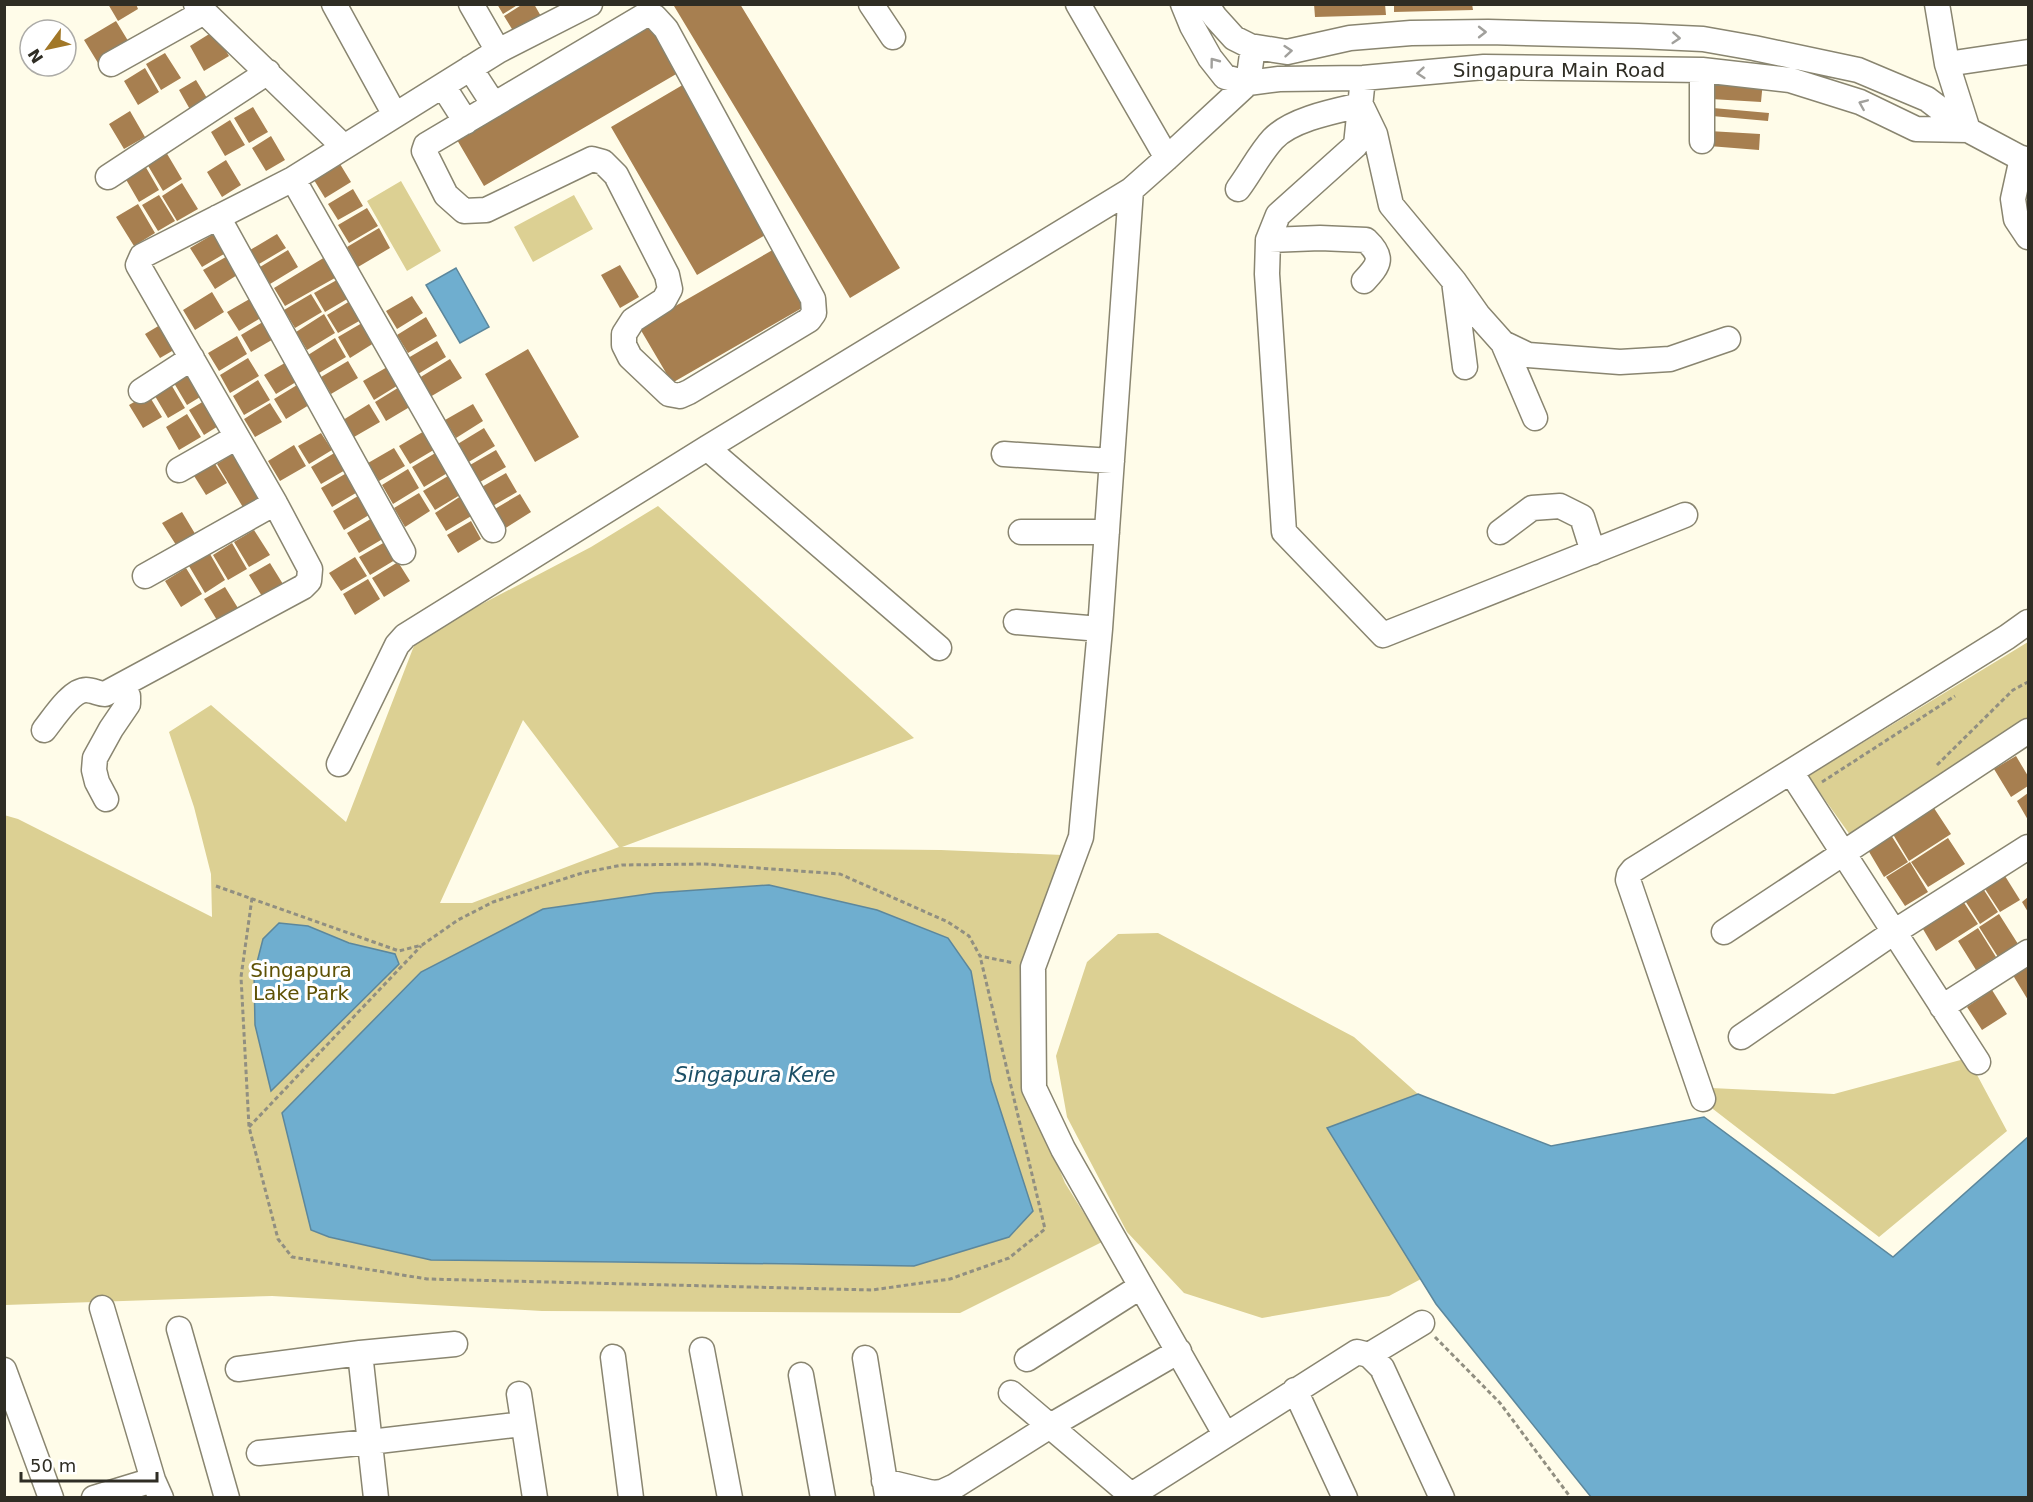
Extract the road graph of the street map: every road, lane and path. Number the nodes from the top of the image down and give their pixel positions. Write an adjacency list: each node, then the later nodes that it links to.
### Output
1 (334, 4): 24 (street)
2 (471, 4): 12 (street)
3 (590, 4): 12 (street)
4 (871, 4): 10 (street)
5 (1078, 4): 29 (street)
6 (1182, 4): 20 (street, Singapura Main Road, one-way to 6)
7 (1206, 4): 11 (street, Singapura Main Road)
8 (1937, 4): 15 (street)
9 (200, 8): 14 (street); 18 (street)
10 (893, 37)
11 (1253, 47): 20 (street); 26 (street, Singapura Main Road, one-way to 26)
12 (498, 51): 16 (street)
13 (2028, 52): 15 (street)
14 (111, 64)
15 (1947, 64): 26 (street)
16 (470, 68): 21 (street); 22 (street)
17 (1702, 70): 19 (street, Singapura Main Road, one-way to 19); 26 (street, Singapura Main Road, one-way to 17); 27 (street)
18 (268, 72): 28 (street); 31 (street)
19 (1364, 78): 20 (street, Singapura Main Road); 23 (street)
20 (1248, 83): 29 (street)
21 (443, 86): 24 (street); 25 (street)
22 (494, 105): 25 (street); 25 (street)
23 (1361, 105): 34 (street); 37 (street); 39 (street)
24 (395, 115): 28 (street)
25 (466, 122)
26 (1968, 130): 30 (street, Singapura Main Road)
27 (1702, 141)
28 (344, 147): 32 (street)
29 (1167, 158): 33 (street)
30 (2025, 160): 36 (street)
31 (108, 177)
32 (293, 179): 35 (street); 53 (street)
33 (1131, 189): 47 (street); 49 (street)
34 (1238, 189)
35 (218, 217): 42 (street); 57 (street)
36 (2028, 237)
37 (1268, 240): 38 (street); 58 (street)
38 (1364, 281)
39 (1454, 281): 41 (street); 43 (street)
40 (1728, 339): 41 (street)
41 (1503, 343): 45 (street)
42 (192, 358): 44 (street); 46 (street)
43 (1465, 366)
44 (141, 391)
45 (1535, 418)
46 (237, 437): 50 (street); 51 (street)
47 (707, 448): 63 (street); 69 (street)
48 (1004, 454): 49 (street)
49 (1112, 461): 54 (street)
50 (179, 470)
51 (275, 503): 59 (street); 64 (street)
52 (1685, 515): 58 (street)
53 (493, 530)
54 (1107, 531): 55 (street); 62 (street)
55 (1021, 532)
56 (1500, 532): 58 (street)
57 (403, 552)
58 (1593, 552)
59 (145, 576)
60 (2028, 621): 71 (street)
61 (1016, 622): 62 (street)
62 (1100, 629): 83 (street)
63 (939, 648)
64 (131, 680): 67 (street); 73 (street)
65 (2028, 682): 70 (path)
66 (1959, 694): 72 (path)
67 (44, 730)
68 (2028, 730): 75 (street)
69 (339, 764)
70 (1936, 765)
71 (1791, 772): 75 (street); 87 (street)
72 (1820, 783)
73 (106, 799)
74 (2028, 847): 79 (street)
75 (1843, 853): 78 (street); 79 (street)
76 (216, 886): 77 (path)
77 (252, 898): 80 (path); 88 (path)
78 (1724, 932)
79 (1894, 932): 84 (street); 85 (street)
80 (422, 945): 82 (path); 88 (path)
81 (2028, 952): 84 (street)
82 (980, 956): 83 (path); 88 (path)
83 (1033, 967): 89 (street)
84 (1942, 1007): 86 (street)
85 (1741, 1037)
86 (1978, 1062)
87 (1703, 1099)
88 (249, 1127)
89 (1140, 1287): 95 (street); 100 (street)
90 (102, 1308): 112 (street)
91 (1422, 1323): 97 (street); 125 (path)
92 (179, 1329): 117 (street)
93 (455, 1344): 96 (street)
94 (702, 1350): 121 (street)
95 (1179, 1352): 108 (street); 109 (street)
96 (360, 1353): 101 (street); 110 (street)
97 (1369, 1355): 104 (street); 124 (street)
98 (613, 1357): 120 (street)
99 (865, 1358): 113 (street)
100 (1027, 1359)
101 (238, 1369)
102 (4, 1370): 115 (street)
103 (801, 1375): 122 (street)
104 (1295, 1390): 109 (street); 123 (street)
105 (1011, 1393): 108 (street)
106 (519, 1394): 107 (street)
107 (523, 1424): 110 (street); 119 (street)
108 (1050, 1426): 113 (street); 114 (street)
109 (1225, 1434): 114 (street)
110 (370, 1443): 111 (street); 118 (street)
111 (259, 1453)
112 (157, 1489): 116 (street)
113 (886, 1489)
114 (1129, 1496)
115 (51, 1497)
116 (94, 1497)
117 (227, 1497)
118 (376, 1497)
119 (535, 1497)
120 (632, 1497)
121 (730, 1497)
122 (823, 1497)
123 (1345, 1497)
124 (1442, 1497)
125 (1571, 1497)

